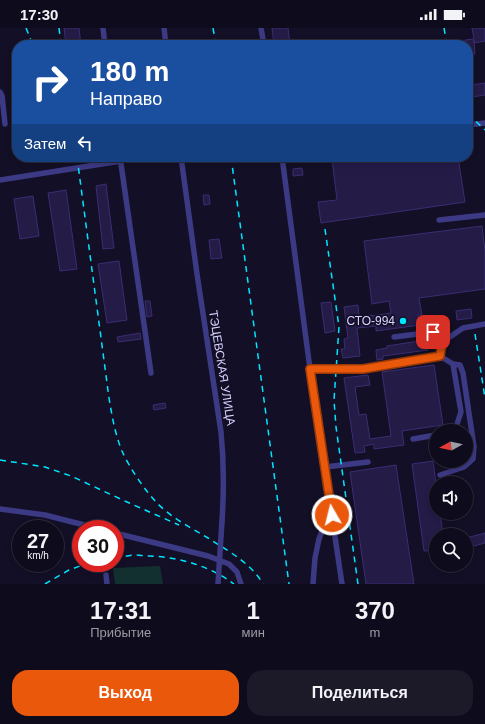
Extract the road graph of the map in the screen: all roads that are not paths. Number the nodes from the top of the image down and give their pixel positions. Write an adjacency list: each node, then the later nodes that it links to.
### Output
1 (103, 28): 4 (street)
2 (164, 28): 5 (street)
3 (261, 28): 6 (street)
4 (104, 40)
5 (165, 40)
6 (263, 40)
7 (0, 92): 9 (street)
8 (485, 123): 10 (street)
9 (5, 124)
10 (473, 125)
11 (104, 162): 15 (street)
12 (121, 162): 24 (street)
13 (182, 162): 37 (street, ТЭЦЕВСКАЯ УЛИЦА, bridge)
14 (283, 162): 23 (street)
15 (0, 180)
16 (485, 215): 17 (street)
17 (439, 220)
18 (485, 324): 20 (street)
19 (394, 337): 20 (street)
20 (442, 343): 21 (street)
21 (440, 356): 22 (street); 23 (street)
22 (453, 364): 25 (street); 30 (street)
23 (310, 369): 29 (street)
24 (152, 373)
25 (457, 424)
26 (429, 437): 27 (street)
27 (413, 439)
28 (368, 462): 29 (street)
29 (325, 467): 32 (street)
30 (440, 475)
31 (0, 509): 33 (street)
32 (332, 515): 39 (street); 40 (street)
33 (72, 522)
34 (124, 535): 38 (street)
35 (106, 575): 36 (street)
36 (107, 584)
37 (218, 584)
38 (241, 584)
39 (313, 584)
40 (342, 584)

